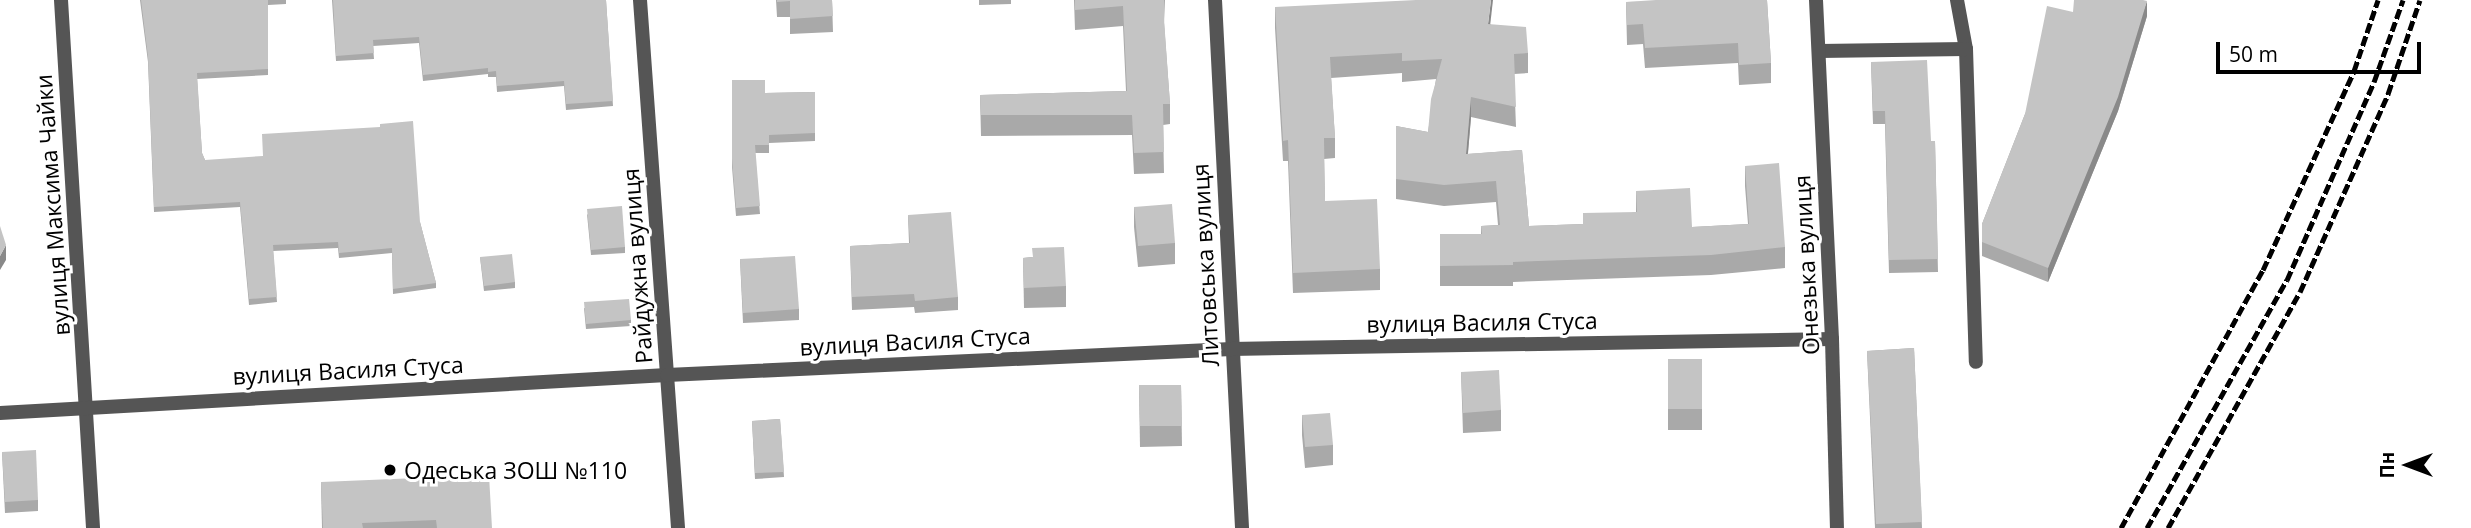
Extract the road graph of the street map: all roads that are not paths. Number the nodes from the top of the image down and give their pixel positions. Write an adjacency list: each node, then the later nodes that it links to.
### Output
1 (61, 0): 12 (street, вулиця Максима Чайки)
2 (640, 0): 11 (street, Райдужна вулиця)
3 (1215, 0): 9 (street, Литовська вулиця)
4 (1816, 0): 7 (street, Онезька вулиця)
5 (1957, 0): 6 (street)
6 (1966, 49): 7 (street); 10 (street)
7 (1819, 51): 8 (street, Онезька вулиця)
8 (1832, 339): 9 (street, вулиця Василя Стуса); 17 (street, Онезька вулиця)
9 (1231, 349): 11 (street, вулиця Василя Стуса); 16 (street, Литовська вулиця)
10 (1976, 362)
11 (667, 374): 12 (street, вулиця Василя Стуса); 15 (street, Райдужна вулиця)
12 (86, 407): 13 (street, вулиця Василя Стуса); 14 (street, вулиця Максима Чайки)
13 (0, 413)
14 (93, 528)
15 (678, 528)
16 (1242, 528)
17 (1837, 528)

